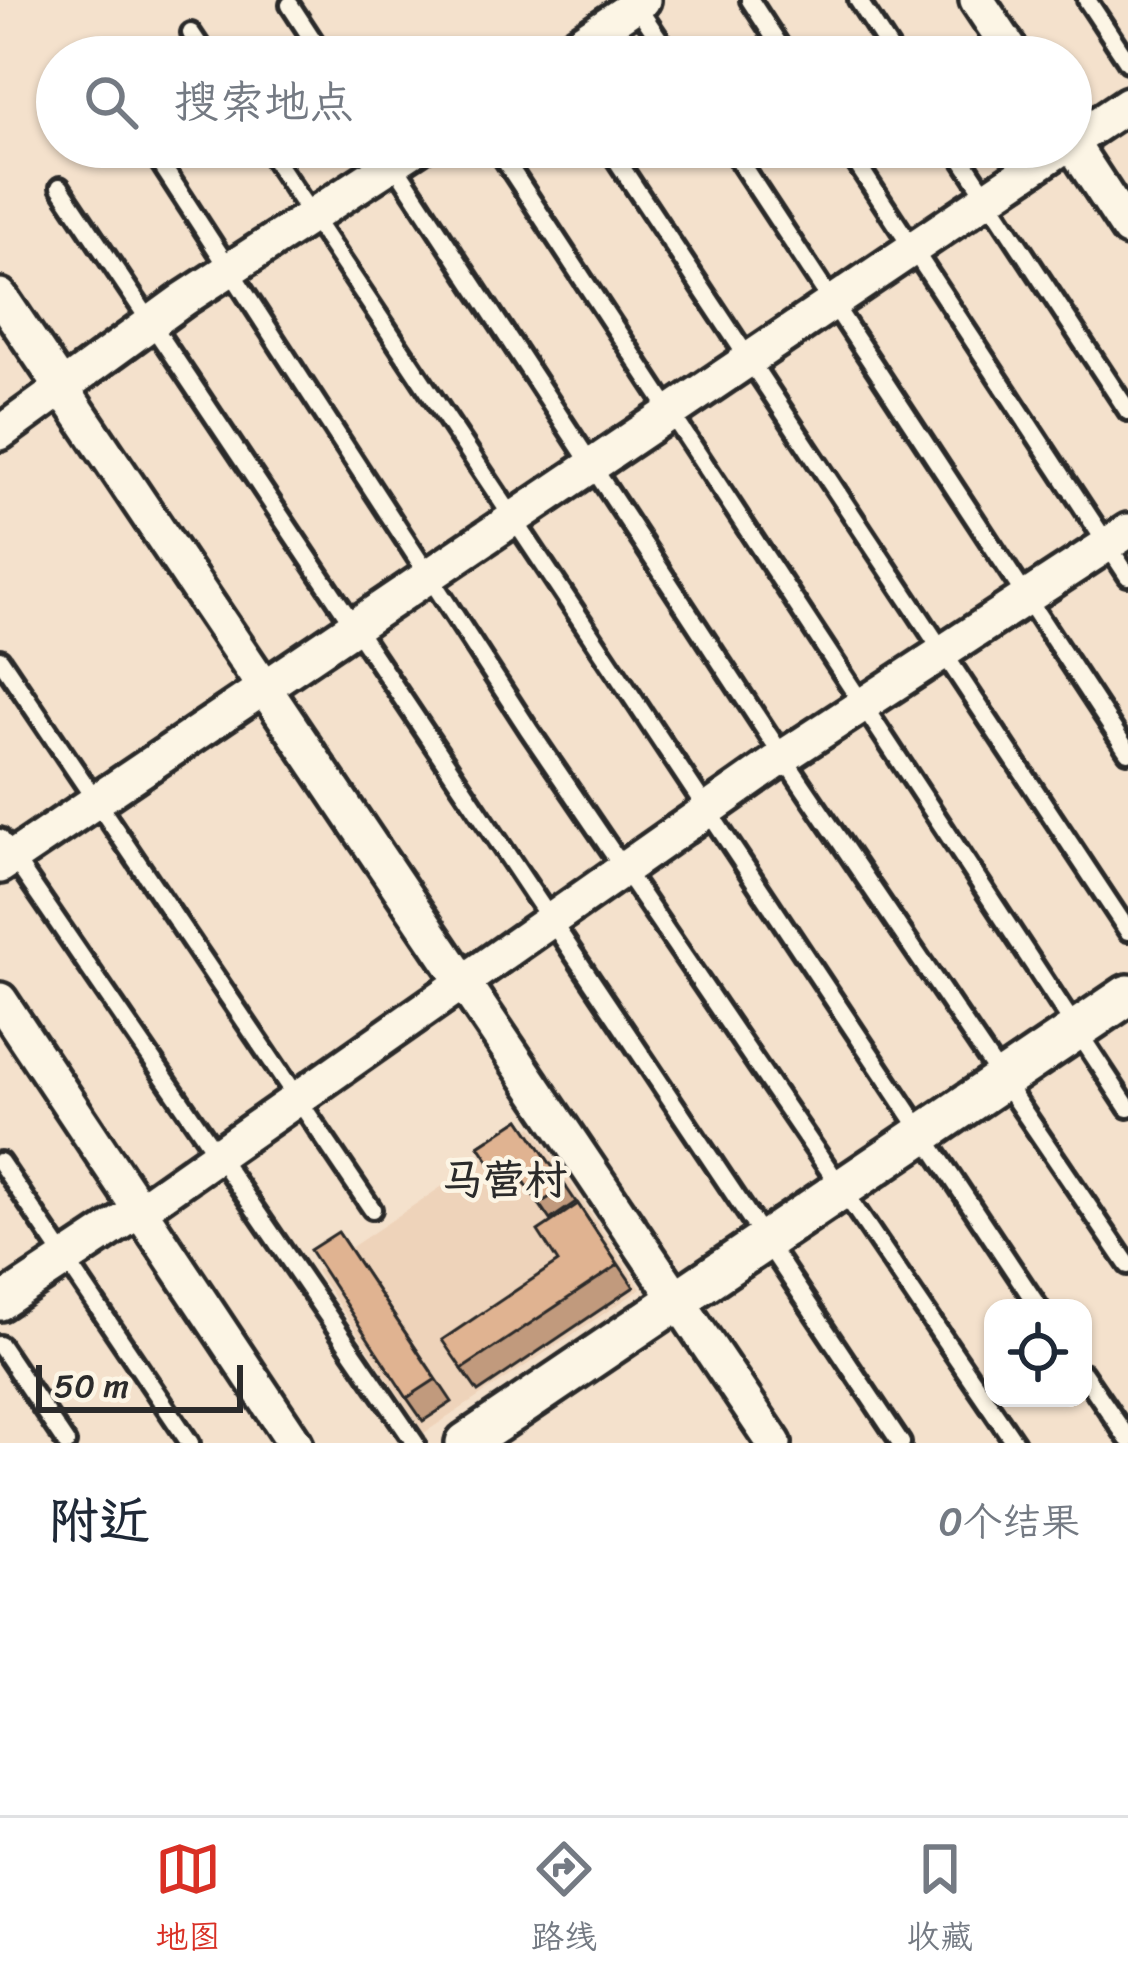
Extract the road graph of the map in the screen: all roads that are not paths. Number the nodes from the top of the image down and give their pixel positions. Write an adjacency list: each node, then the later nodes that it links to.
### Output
1 (750, 0): 12 (lane)
2 (858, 0): 13 (lane)
3 (977, 0): 14 (street)
4 (1088, 0): 15 (lane)
5 (640, 2): 10 (street); 11 (lane)
6 (290, 4): 9 (lane)
7 (190, 33): 8 (lane)
8 (192, 36)
9 (311, 36)
10 (589, 36)
11 (659, 36)
12 (773, 36)
13 (882, 36)
14 (1001, 36)
15 (1128, 62)
16 (1128, 104): 17 (street)
17 (1092, 128)
18 (164, 168): 34 (lane)
19 (280, 168): 31 (lane)
20 (376, 168): 31 (street)
21 (408, 168): 43 (lane)
22 (510, 168): 40 (lane)
23 (622, 168): 38 (lane)
24 (744, 168): 36 (lane)
25 (860, 168): 33 (lane)
26 (968, 168): 30 (lane)
27 (1031, 168): 30 (street)
28 (1088, 168): 32 (street)
29 (60, 187): 37 (lane)
30 (987, 197): 33 (street); 41 (lane)
31 (312, 216): 34 (street); 44 (lane)
32 (1128, 229)
33 (912, 248): 36 (street); 45 (lane)
34 (230, 269): 37 (street); 46 (lane)
35 (0, 296): 39 (street)
36 (832, 302): 38 (street); 48 (lane)
37 (152, 323): 39 (street); 49 (lane)
38 (747, 358): 40 (street); 50 (lane)
39 (62, 388): 42 (street); 52 (street)
40 (669, 410): 43 (street); 53 (lane)
41 (1128, 411)
42 (0, 433)
43 (591, 464): 44 (street); 55 (lane)
44 (512, 518): 46 (street); 57 (lane)
45 (1118, 538): 47 (lane); 48 (street)
46 (428, 574): 49 (street); 59 (lane)
47 (1128, 576)
48 (1027, 598): 50 (street); 54 (lane)
49 (354, 625): 52 (street); 60 (lane)
50 (941, 654): 53 (street); 61 (lane)
51 (0, 659): 56 (lane)
52 (264, 687): 56 (street); 62 (street)
53 (863, 705): 55 (street); 65 (lane)
54 (1128, 752)
55 (783, 758): 57 (street); 66 (lane)
56 (96, 801): 58 (street); 67 (lane)
57 (706, 812): 59 (street); 69 (lane)
58 (4, 854): 70 (lane)
59 (624, 869): 60 (street); 72 (lane)
60 (551, 921): 62 (street); 75 (lane)
61 (1128, 932)
62 (464, 982): 67 (street); 78 (street)
63 (1128, 995): 65 (street)
64 (0, 1000): 74 (street)
65 (1076, 1030): 66 (street); 68 (lane)
66 (1002, 1079): 69 (street); 77 (lane)
67 (298, 1099): 70 (street); 73 (lane)
68 (1128, 1108)
69 (921, 1133): 72 (street); 79 (lane)
70 (218, 1155): 74 (street); 87 (lane)
71 (0, 1162): 76 (lane)
72 (841, 1187): 75 (street); 91 (lane)
73 (372, 1209)
74 (140, 1210): 76 (street); 86 (street)
75 (765, 1239): 78 (street); 90 (lane)
76 (66, 1260): 80 (street); 85 (lane)
77 (1128, 1265)
78 (677, 1299): 88 (street); 89 (street)
79 (1033, 1299)
80 (0, 1304)
81 (0, 1345): 84 (lane)
82 (1092, 1386): 83 (lane)
83 (1128, 1439)
84 (66, 1443)
85 (190, 1443)
86 (295, 1443)
87 (415, 1443)
88 (466, 1443)
89 (774, 1443)
90 (901, 1443)
91 (1015, 1443)

